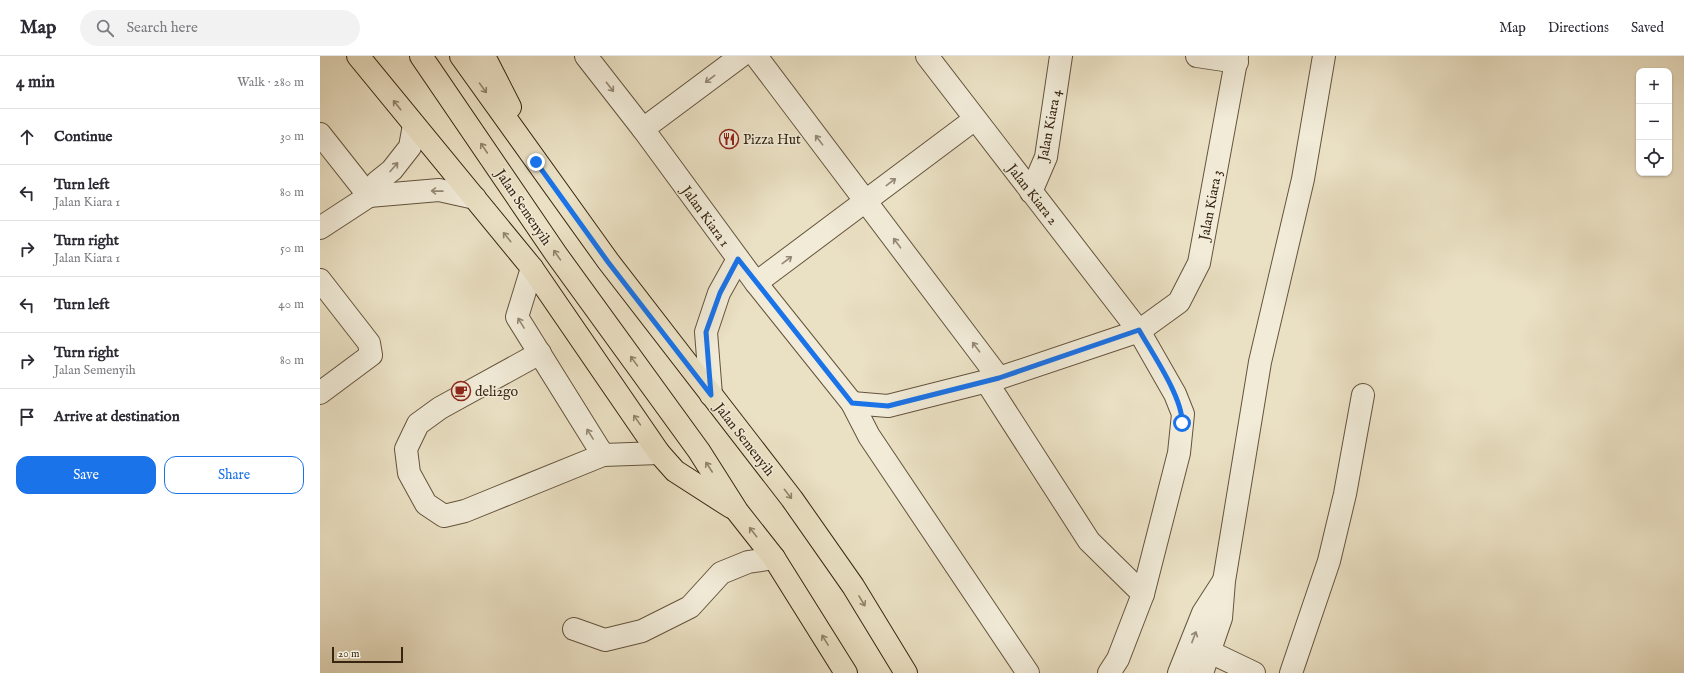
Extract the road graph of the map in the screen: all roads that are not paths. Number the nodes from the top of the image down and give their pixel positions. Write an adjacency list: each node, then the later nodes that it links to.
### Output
1 (358, 56): 14 (main road, one-way to 1)
2 (421, 56): 36 (main road, Jalan Semenyih, one-way to 2)
3 (461, 56): 17 (main road, Jalan Semenyih, one-way to 17)
4 (484, 56): 17 (main road)
5 (586, 56): 15 (street, Jalan Kiara 1, one-way to 15)
6 (741, 56): 15 (street, one-way to 15)
7 (756, 56): 21 (street, one-way to 7)
8 (927, 56): 13 (street, Jalan Kiara 2)
9 (1062, 56): 18 (street, Jalan Kiara 4)
10 (1197, 56): 12 (street)
11 (1324, 56): 38 (street)
12 (1237, 59): 27 (street, Jalan Kiara 3)
13 (975, 119): 18 (street, Jalan Kiara 2); 21 (street, one-way to 13)
14 (414, 125): 19 (street, one-way to 14); 20 (main road)
15 (643, 129): 23 (street, Jalan Kiara 1)
16 (320, 134): 19 (street)
17 (536, 162): 31 (main road, Jalan Semenyih)
18 (1031, 192): 27 (street, Jalan Kiara 2)
19 (369, 196): 20 (street, one-way to 19); 22 (street)
20 (475, 198): 24 (main road, one-way to 20)
21 (866, 201): 26 (street, one-way to 21); 29 (street, one-way to 21)
22 (320, 228)
23 (738, 259): 26 (street, Jalan Kiara 1); 31 (street)
24 (532, 268): 28 (street, one-way to 24); 34 (main road, one-way to 24)
25 (320, 280): 30 (street)
26 (756, 283): 33 (street, Jalan Kiara 1)
27 (1139, 330): 29 (street); 39 (street, Jalan Kiara 2)
28 (540, 353): 35 (street, one-way to 28); 35 (street)
29 (993, 380): 33 (street); 39 (street)
30 (320, 393)
31 (711, 395): 43 (main road, Jalan Semenyih, one-way to 43)
32 (1363, 395): 49 (street)
33 (852, 403): 44 (street, Jalan Kiara 1)
34 (659, 452): 35 (street); 36 (main road)
35 (603, 455)
36 (737, 511): 37 (main road, Jalan Semenyih, one-way to 36)
37 (774, 558): 40 (street); 42 (main road, Jalan Semenyih, one-way to 37)
38 (1224, 581): 41 (street); 46 (street, one-way to 38)
39 (1143, 594): 45 (street, Jalan Kiara 2)
40 (574, 629)
41 (1210, 652): 47 (street); 48 (street)
42 (846, 673)
43 (906, 673)
44 (1028, 673)
45 (1109, 673)
46 (1179, 673)
47 (1202, 673)
48 (1254, 673)
49 (1291, 673)

